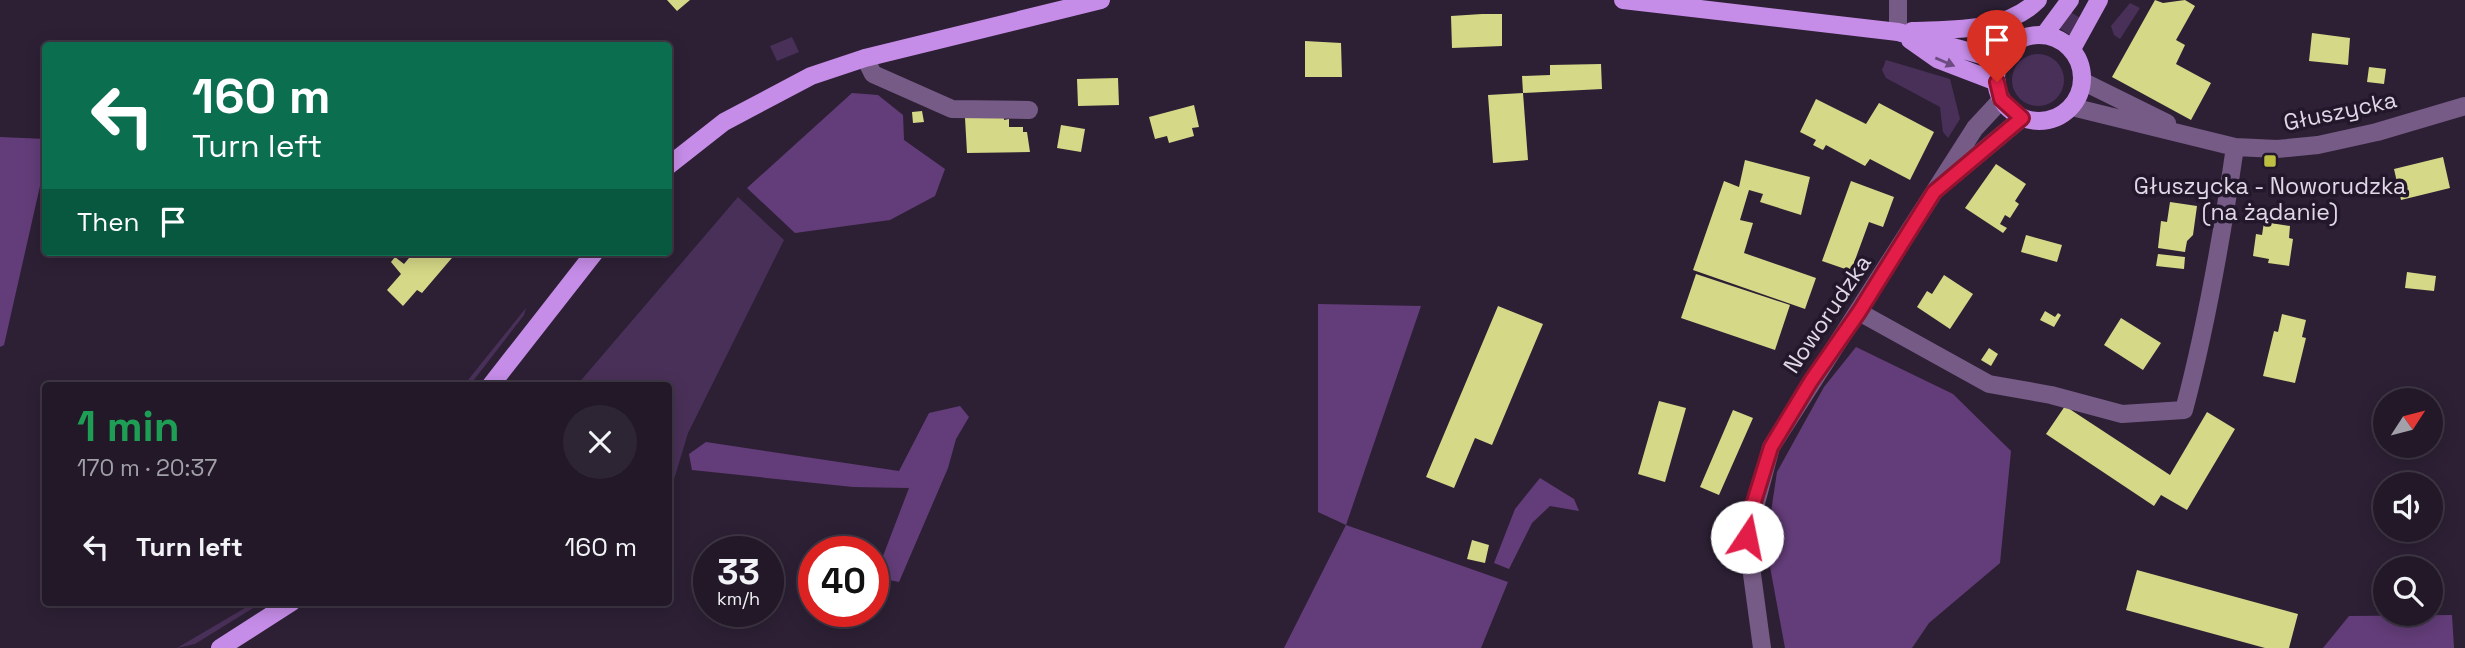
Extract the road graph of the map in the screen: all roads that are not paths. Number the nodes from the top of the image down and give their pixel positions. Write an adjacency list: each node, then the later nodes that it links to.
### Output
1 (1101, 0): 11 (main road)
2 (1623, 0): 7 (main road)
3 (1898, 0): 8 (street)
4 (2038, 0): 8 (main road)
5 (2070, 0): 9 (main road)
6 (2099, 0): 10 (main road)
7 (1691, 4): 8 (main road)
8 (1898, 32): 12 (main road); 14 (main road, one-way to 14)
9 (2044, 35): 10 (main road); 12 (main road)
10 (2072, 49): 13 (main road)
11 (865, 58): 17 (street); 21 (main road)
12 (2000, 60): 14 (main road)
13 (2082, 81): 16 (main road); 19 (street, Głuszycka)
14 (1999, 90): 18 (main road); 22 (street, Noworudzka)
15 (2465, 106): 20 (street, Głuszycka)
16 (2072, 107): 18 (main road); 19 (street, Głuszycka)
17 (1029, 110)
18 (2022, 118): 22 (street, Noworudzka)
19 (2184, 132): 20 (street, Głuszycka)
20 (2235, 147): 24 (street)
21 (672, 163)
22 (1934, 192): 24 (street, Noworudzka)
23 (592, 256): 25 (main road)
24 (1859, 312): 28 (street, Noworudzka)
25 (493, 382)
26 (286, 606): 27 (main road)
27 (220, 648)
28 (1762, 648)

